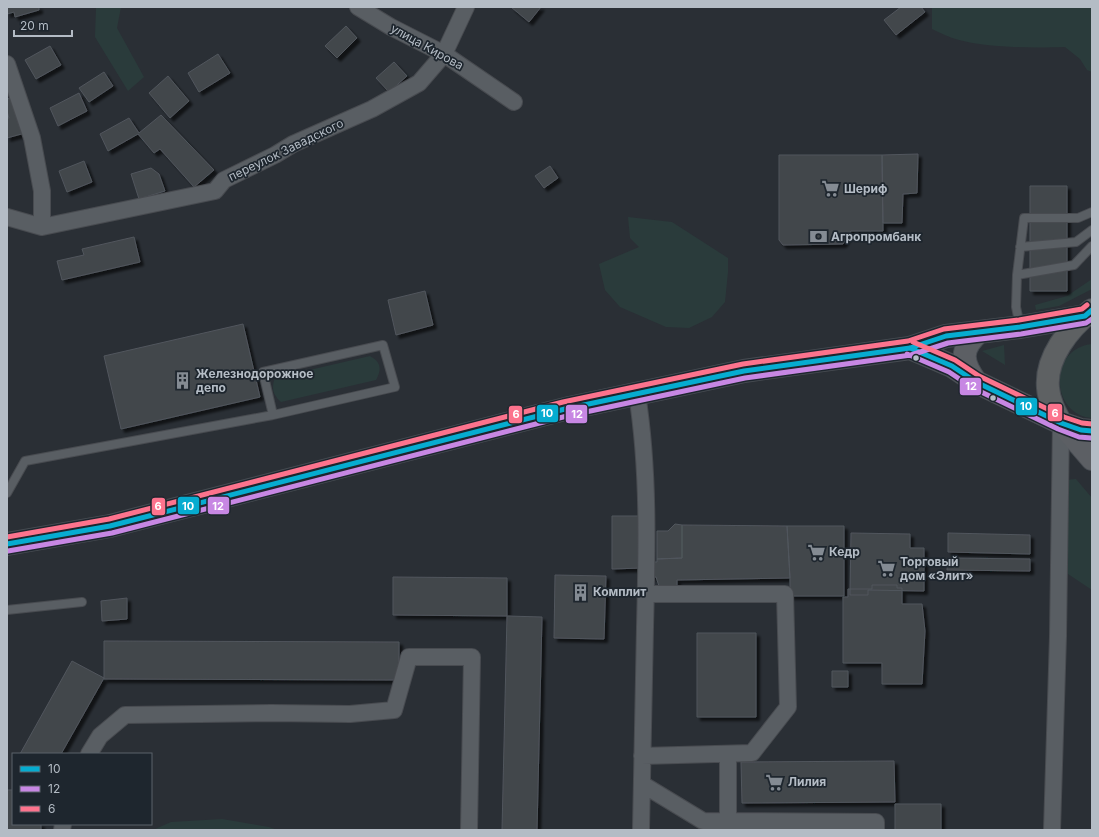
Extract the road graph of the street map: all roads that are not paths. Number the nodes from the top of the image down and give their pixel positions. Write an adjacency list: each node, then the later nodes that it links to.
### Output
1 (358, 7): 3 (street, улица Кирова)
2 (466, 7): 3 (street, переулок Завадского)
3 (444, 54): 5 (street, улица Кирова); 8 (street, переулок Завадского)
4 (7, 64): 8 (street)
5 (514, 102)
6 (1092, 212): 11 (lane)
7 (7, 216): 8 (street)
8 (42, 227)
9 (1092, 230): 11 (lane)
10 (1092, 246): 12 (lane)
11 (1020, 247): 12 (lane)
12 (1017, 275): 14 (lane)
13 (1090, 315): 14 (main road); 20 (highway)
14 (1020, 327): 15 (main road)
15 (979, 332): 16 (main road); 17 (main road)
16 (910, 348): 17 (main road); 18 (main road)
17 (976, 382): 20 (main road)
18 (637, 394): 24 (main road); 25 (street)
19 (273, 415): 19 (lane); 23 (lane)
20 (1061, 423): 21 (highway); 22 (main road); 36 (street)
21 (1092, 431)
22 (1092, 459)
23 (7, 492)
24 (7, 544)
25 (646, 594): 29 (street); 30 (street)
26 (82, 602): 27 (lane)
27 (7, 610)
28 (90, 753): 33 (street)
29 (728, 754): 30 (street); 32 (street)
30 (642, 756): 31 (street)
31 (642, 784): 32 (street); 34 (street)
32 (728, 821): 35 (street)
33 (469, 830)
34 (641, 830)
35 (876, 830)
36 (1052, 830)

